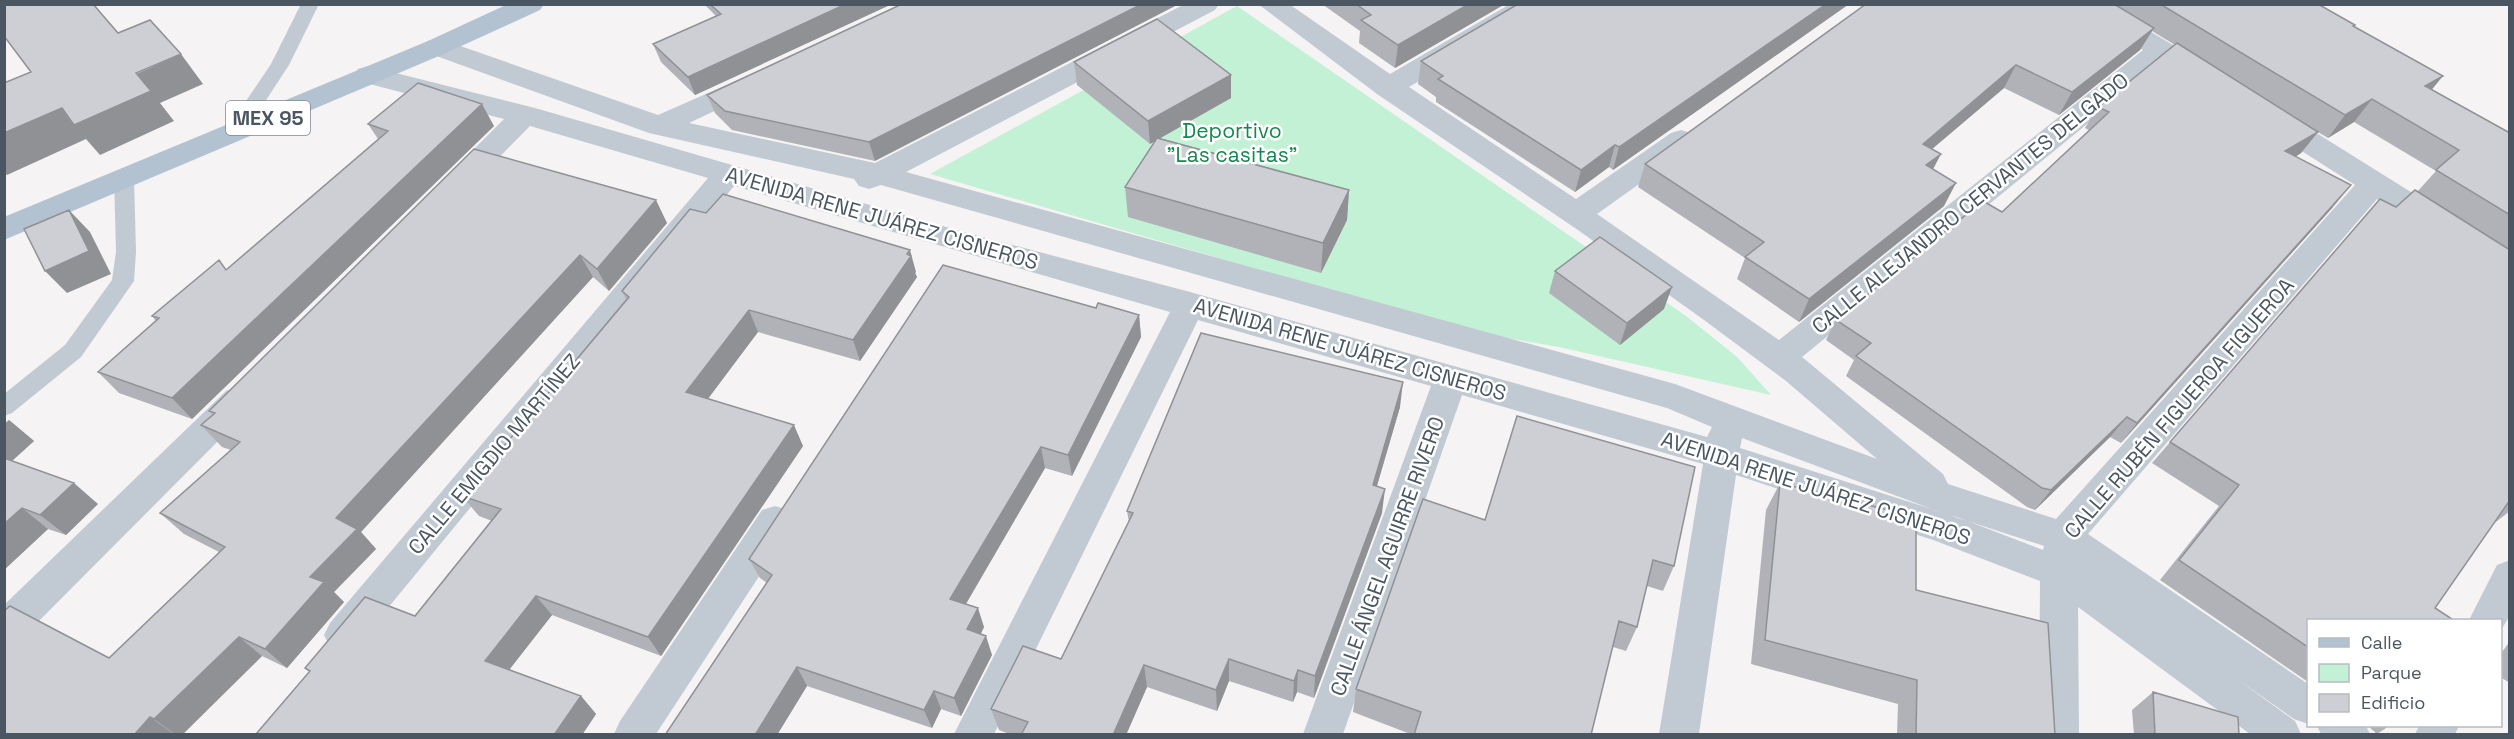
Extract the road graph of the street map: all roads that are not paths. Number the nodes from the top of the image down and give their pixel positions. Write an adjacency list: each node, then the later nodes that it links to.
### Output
1 (310, 4): 17 (lane)
2 (531, 4): 7 (main road, MEX 95)
3 (1206, 4): 19 (street)
4 (1270, 4): 11 (street, AVENIDA RENE JUÁREZ CISNEROS)
5 (1530, 4): 11 (street)
6 (2085, 4): 8 (street)
7 (437, 47): 10 (main road, MEX 95); 15 (street, AVENIDA RENE JUÁREZ CISNEROS)
8 (2162, 49): 12 (street); 30 (street, CALLE ALEJANDRO CERVANTES DELGADO)
9 (774, 73): 15 (street)
10 (368, 75): 14 (street, AVENIDA RENE JUÁREZ CISNEROS); 17 (main road, MEX 95)
11 (1387, 88): 24 (street, AVENIDA RENE JUÁREZ CISNEROS)
12 (2222, 88)
13 (2253, 107): 21 (street)
14 (525, 116): 18 (street, AVENIDA RENE JUÁREZ CISNEROS); 23 (street)
15 (659, 126): 19 (street, AVENIDA RENE JUÁREZ CISNEROS)
16 (1701, 126): 24 (street)
17 (235, 132): 20 (main road, MEX 95)
18 (728, 174): 22 (street, AVENIDA RENE JUÁREZ CISNEROS); 42 (street, CALLE EMIGDIO MARTÍNEZ)
19 (877, 174): 22 (street); 34 (street, AVENIDA RENE JUÁREZ CISNEROS)
20 (124, 178): 25 (main road, MEX 95); 33 (lane)
21 (2374, 183): 27 (street); 38 (street, CALLE RUBÉN FIGUEROA FIGUEROA)
22 (829, 202): 26 (street, AVENIDA RENE JUÁREZ CISNEROS)
23 (433, 207)
24 (1577, 213): 30 (street, AVENIDA RENE JUÁREZ CISNEROS)
25 (4, 229)
26 (960, 242): 28 (street); 29 (street, AVENIDA RENE JUÁREZ CISNEROS)
27 (2510, 269)
28 (940, 271)
29 (1191, 304): 31 (street, AVENIDA RENE JUÁREZ CISNEROS); 45 (street)
30 (1779, 358): 37 (street, AVENIDA RENE JUÁREZ CISNEROS)
31 (1451, 378): 35 (street, AVENIDA RENE JUÁREZ CISNEROS); 46 (street, CALLE ÁNGEL AGUIRRE RIVERO)
32 (256, 382): 41 (street)
33 (4, 407)
34 (1728, 419): 35 (street); 37 (street, AVENIDA RENE JUÁREZ CISNEROS)
35 (1720, 455): 37 (street, AVENIDA RENE JUÁREZ CISNEROS); 47 (street)
36 (790, 498): 44 (street)
37 (1947, 514): 38 (street, AVENIDA RENE JUÁREZ CISNEROS)
38 (2061, 555): 43 (street, AVENIDA RENE JUÁREZ CISNEROS); 48 (street); 49 (street, AVENIDA RENE JUÁREZ CISNEROS)
39 (2510, 576): 40 (street)
40 (2489, 619)
41 (4, 631)
42 (321, 661)
43 (2307, 705)
44 (634, 735)
45 (974, 735)
46 (1323, 735)
47 (1679, 735)
48 (2059, 735)
49 (2281, 735)

